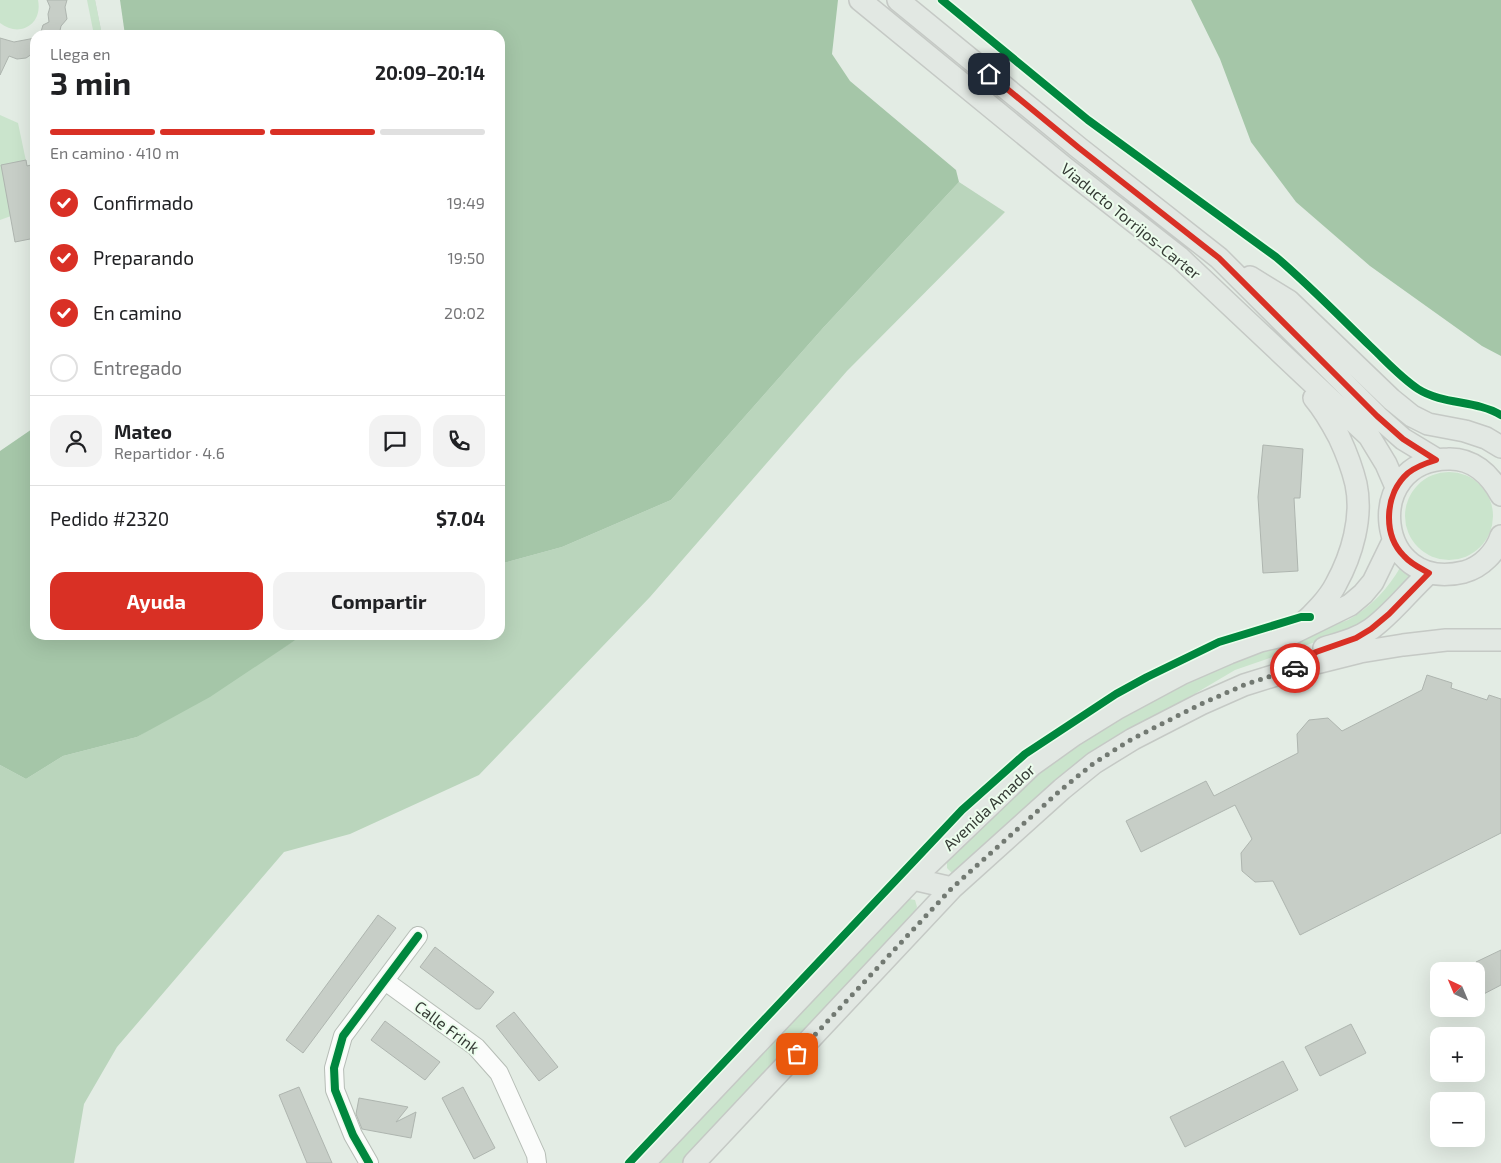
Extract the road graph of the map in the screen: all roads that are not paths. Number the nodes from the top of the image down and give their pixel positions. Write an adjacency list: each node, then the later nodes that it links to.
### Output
1 (860, 0): 4 (main road, Viaducto Torrijos-Carter)
2 (898, 0): 3 (main road, Viaducto Torrijos-Carter)
3 (1219, 258): 5 (main road); 6 (main road, Viaducto Torrijos-Carter)
4 (1256, 329): 7 (main road, Viaducto Torrijos-Carter); 13 (main road)
5 (1501, 447)
6 (1436, 460): 7 (main road); 8 (main road)
7 (1396, 487): 10 (main road)
8 (1501, 495)
9 (1501, 536): 11 (main road)
10 (1393, 541): 12 (main road); 13 (main road, Avenida Amador)
11 (1494, 560): 12 (main road)
12 (1429, 573): 15 (main road)
13 (1291, 634): 16 (main road, Avenida Amador)
14 (1501, 640): 15 (main road)
15 (1294, 670): 17 (main road)
16 (913, 879): 17 (main road); 22 (main road, Avenida Amador)
17 (952, 888): 23 (main road)
18 (418, 936): 19 (street)
19 (385, 981): 20 (street); 21 (street, Calle Frink)
20 (369, 1163)
21 (537, 1163)
22 (644, 1163)
23 (694, 1163)

